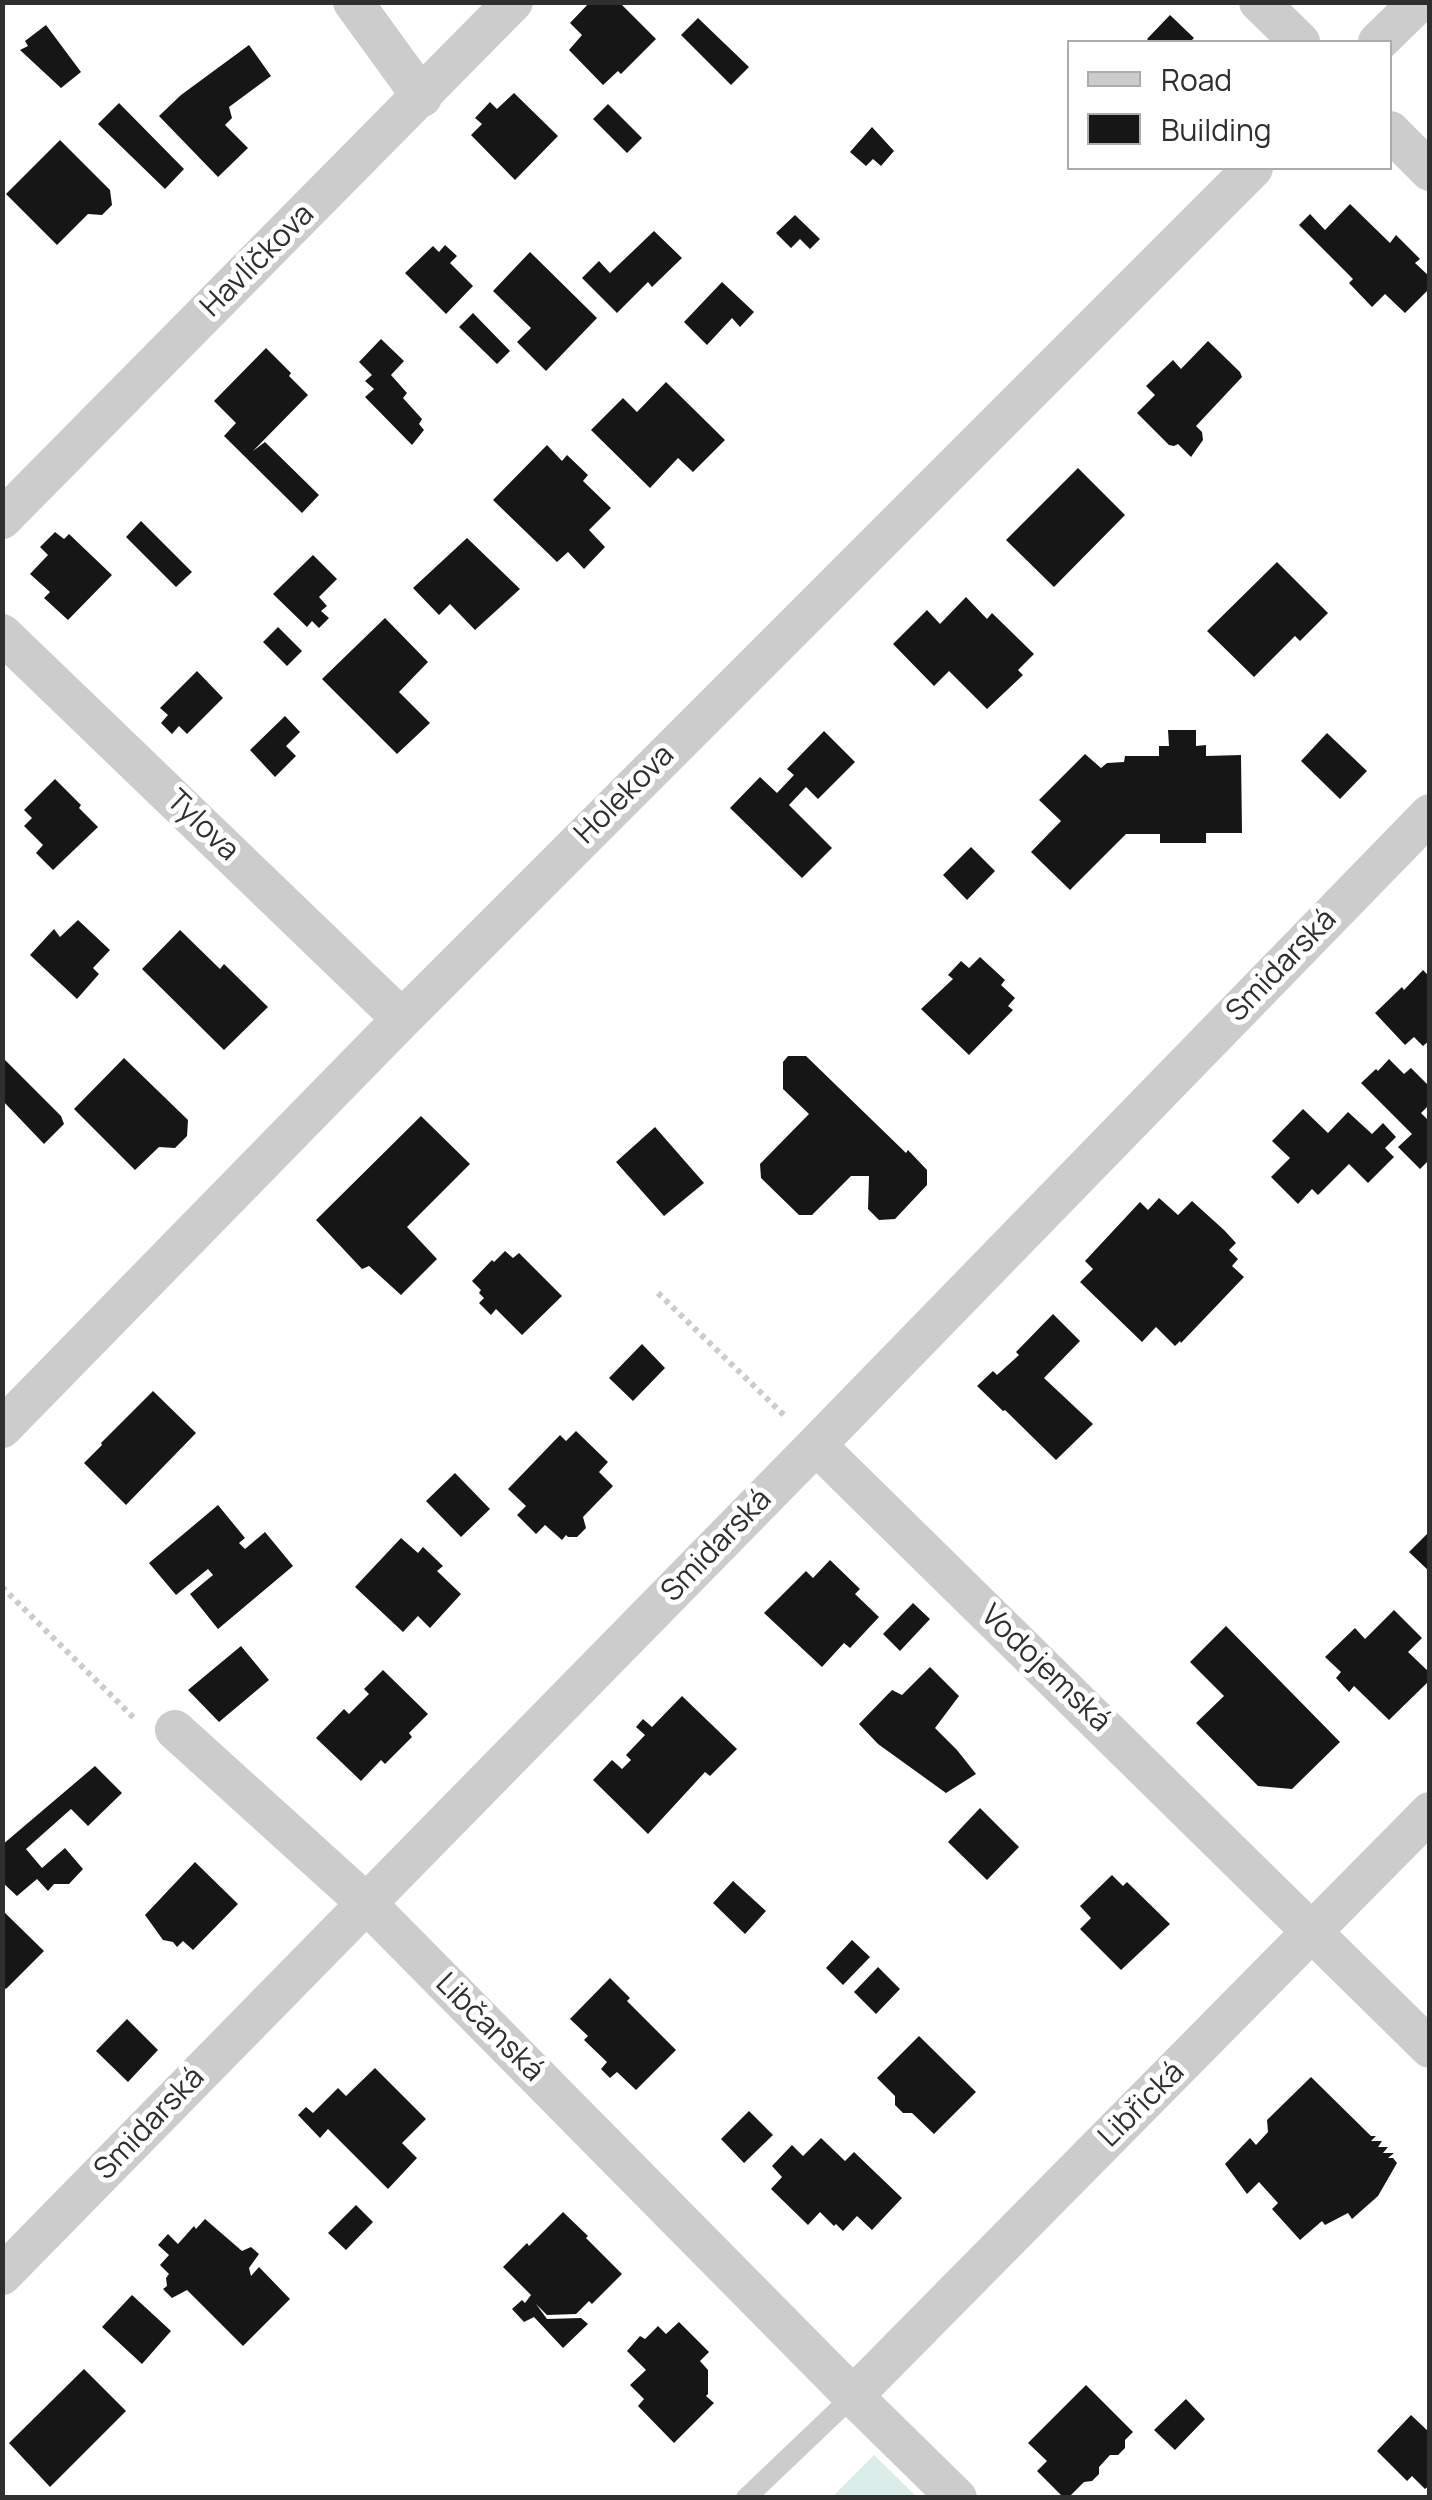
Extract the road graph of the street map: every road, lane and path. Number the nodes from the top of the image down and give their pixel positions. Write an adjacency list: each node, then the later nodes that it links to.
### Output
1 (354, 2): 7 (street)
2 (513, 2): 7 (street, Havlíčkova)
3 (1259, 2): 5 (street)
4 (1419, 2): 6 (street)
5 (1298, 40)
6 (1380, 40)
7 (422, 97): 11 (street, Havlíčkova)
8 (1392, 133): 10 (street)
9 (1251, 170): 14 (street, Holekova)
10 (1430, 171)
11 (2, 518)
12 (2, 634): 14 (street, Tylova)
13 (1430, 814): 17 (street, Smidarská)
14 (402, 1018): 16 (street, Holekova)
15 (658, 1293): 17 (path)
16 (2, 1428)
17 (816, 1445): 21 (street, Smidarská); 22 (street, Vodojemská)
18 (2, 1587): 19 (path)
19 (175, 1730): 21 (street, Libčanská)
20 (1430, 1812): 22 (street, Libřická)
21 (366, 1903): 24 (street, Smidarská); 25 (street, Libčanská)
22 (1313, 1932): 23 (street, Vodojemská); 25 (street, Libřická)
23 (1430, 2048)
24 (2, 2275)
25 (853, 2396): 26 (lane); 27 (street, Libčanská)
26 (746, 2498)
27 (957, 2498)

